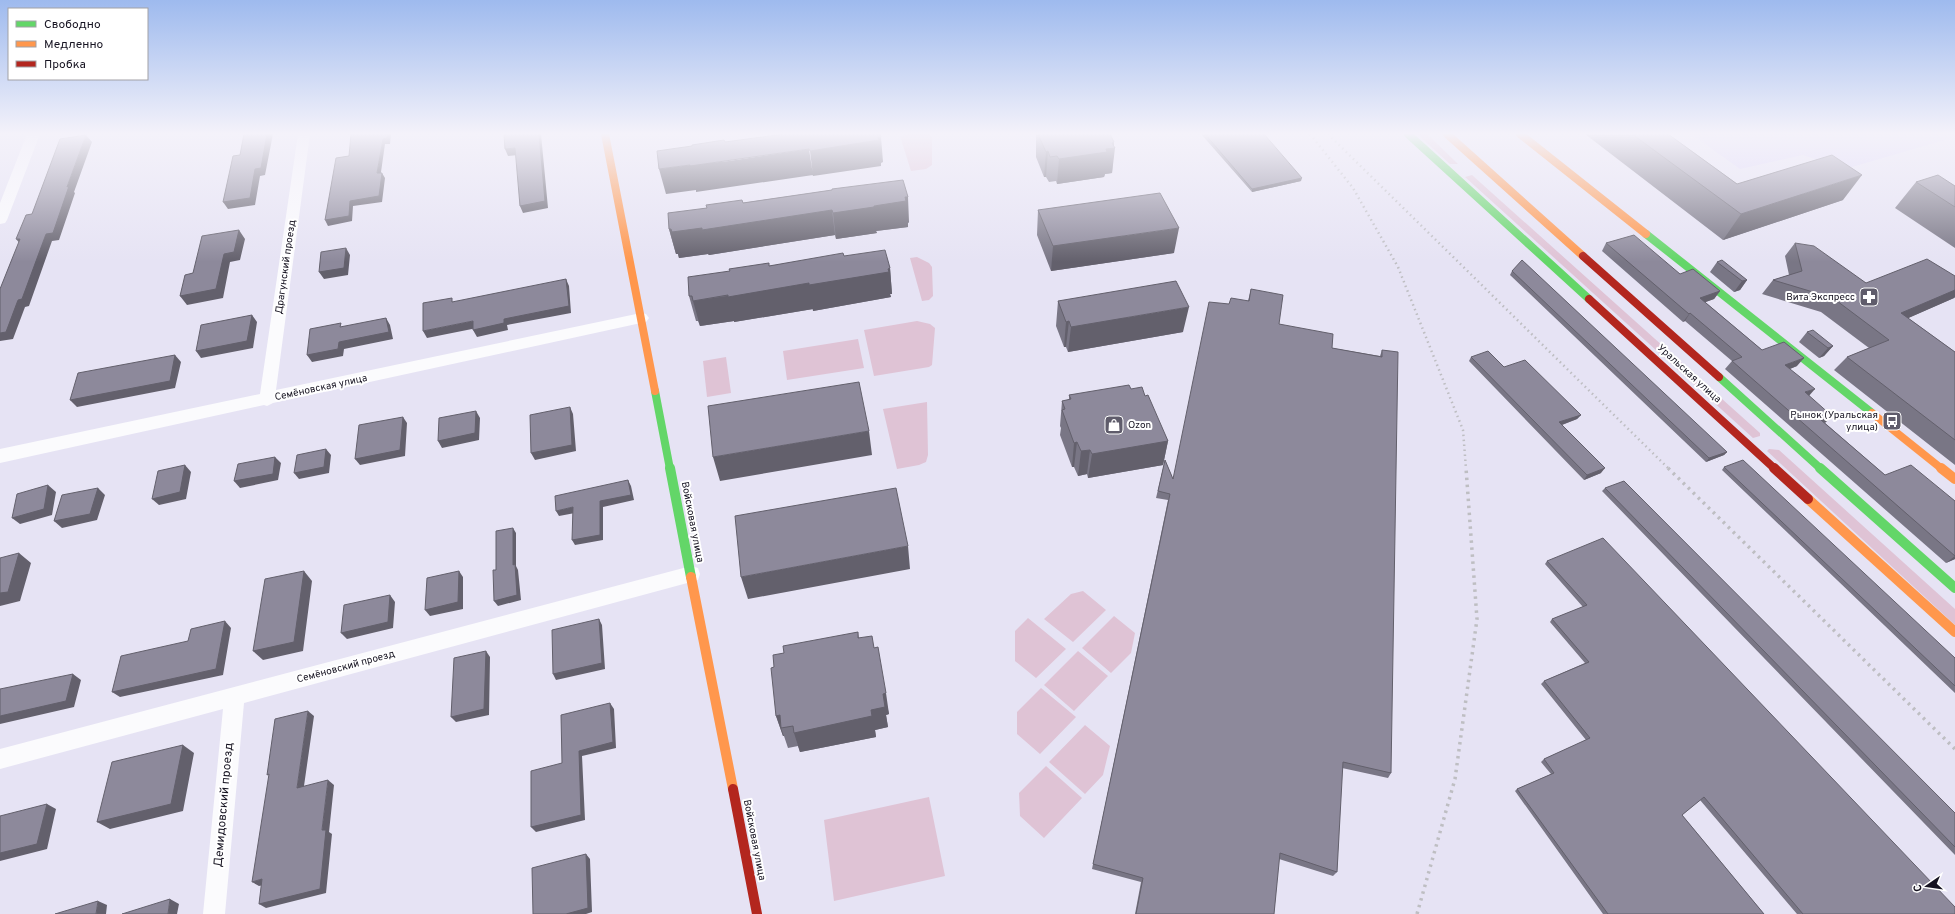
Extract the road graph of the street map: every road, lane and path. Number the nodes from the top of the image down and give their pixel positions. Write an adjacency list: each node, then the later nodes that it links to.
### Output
1 (17, 177): 7 (street)
2 (298, 177): 9 (street, Драгунский проезд)
3 (613, 177): 8 (main road, Войсковая улица)
4 (1455, 177): 14 (main road, Уральская улица)
5 (1495, 177): 13 (main road, Уральская улица)
6 (1574, 177): 11 (main road)
7 (0, 220)
8 (641, 318): 9 (street, Семёновская улица); 12 (main road, Войсковая улица)
9 (267, 400): 10 (street, Семёновская улица)
10 (0, 456)
11 (1955, 479)
12 (691, 574): 15 (street, Семёновский проезд); 18 (main road, Войсковая улица)
13 (1955, 588)
14 (1955, 632)
15 (234, 697): 16 (street, Семёновский проезд); 17 (street, Демидовский проезд)
16 (0, 759)
17 (214, 914)
18 (757, 914)

